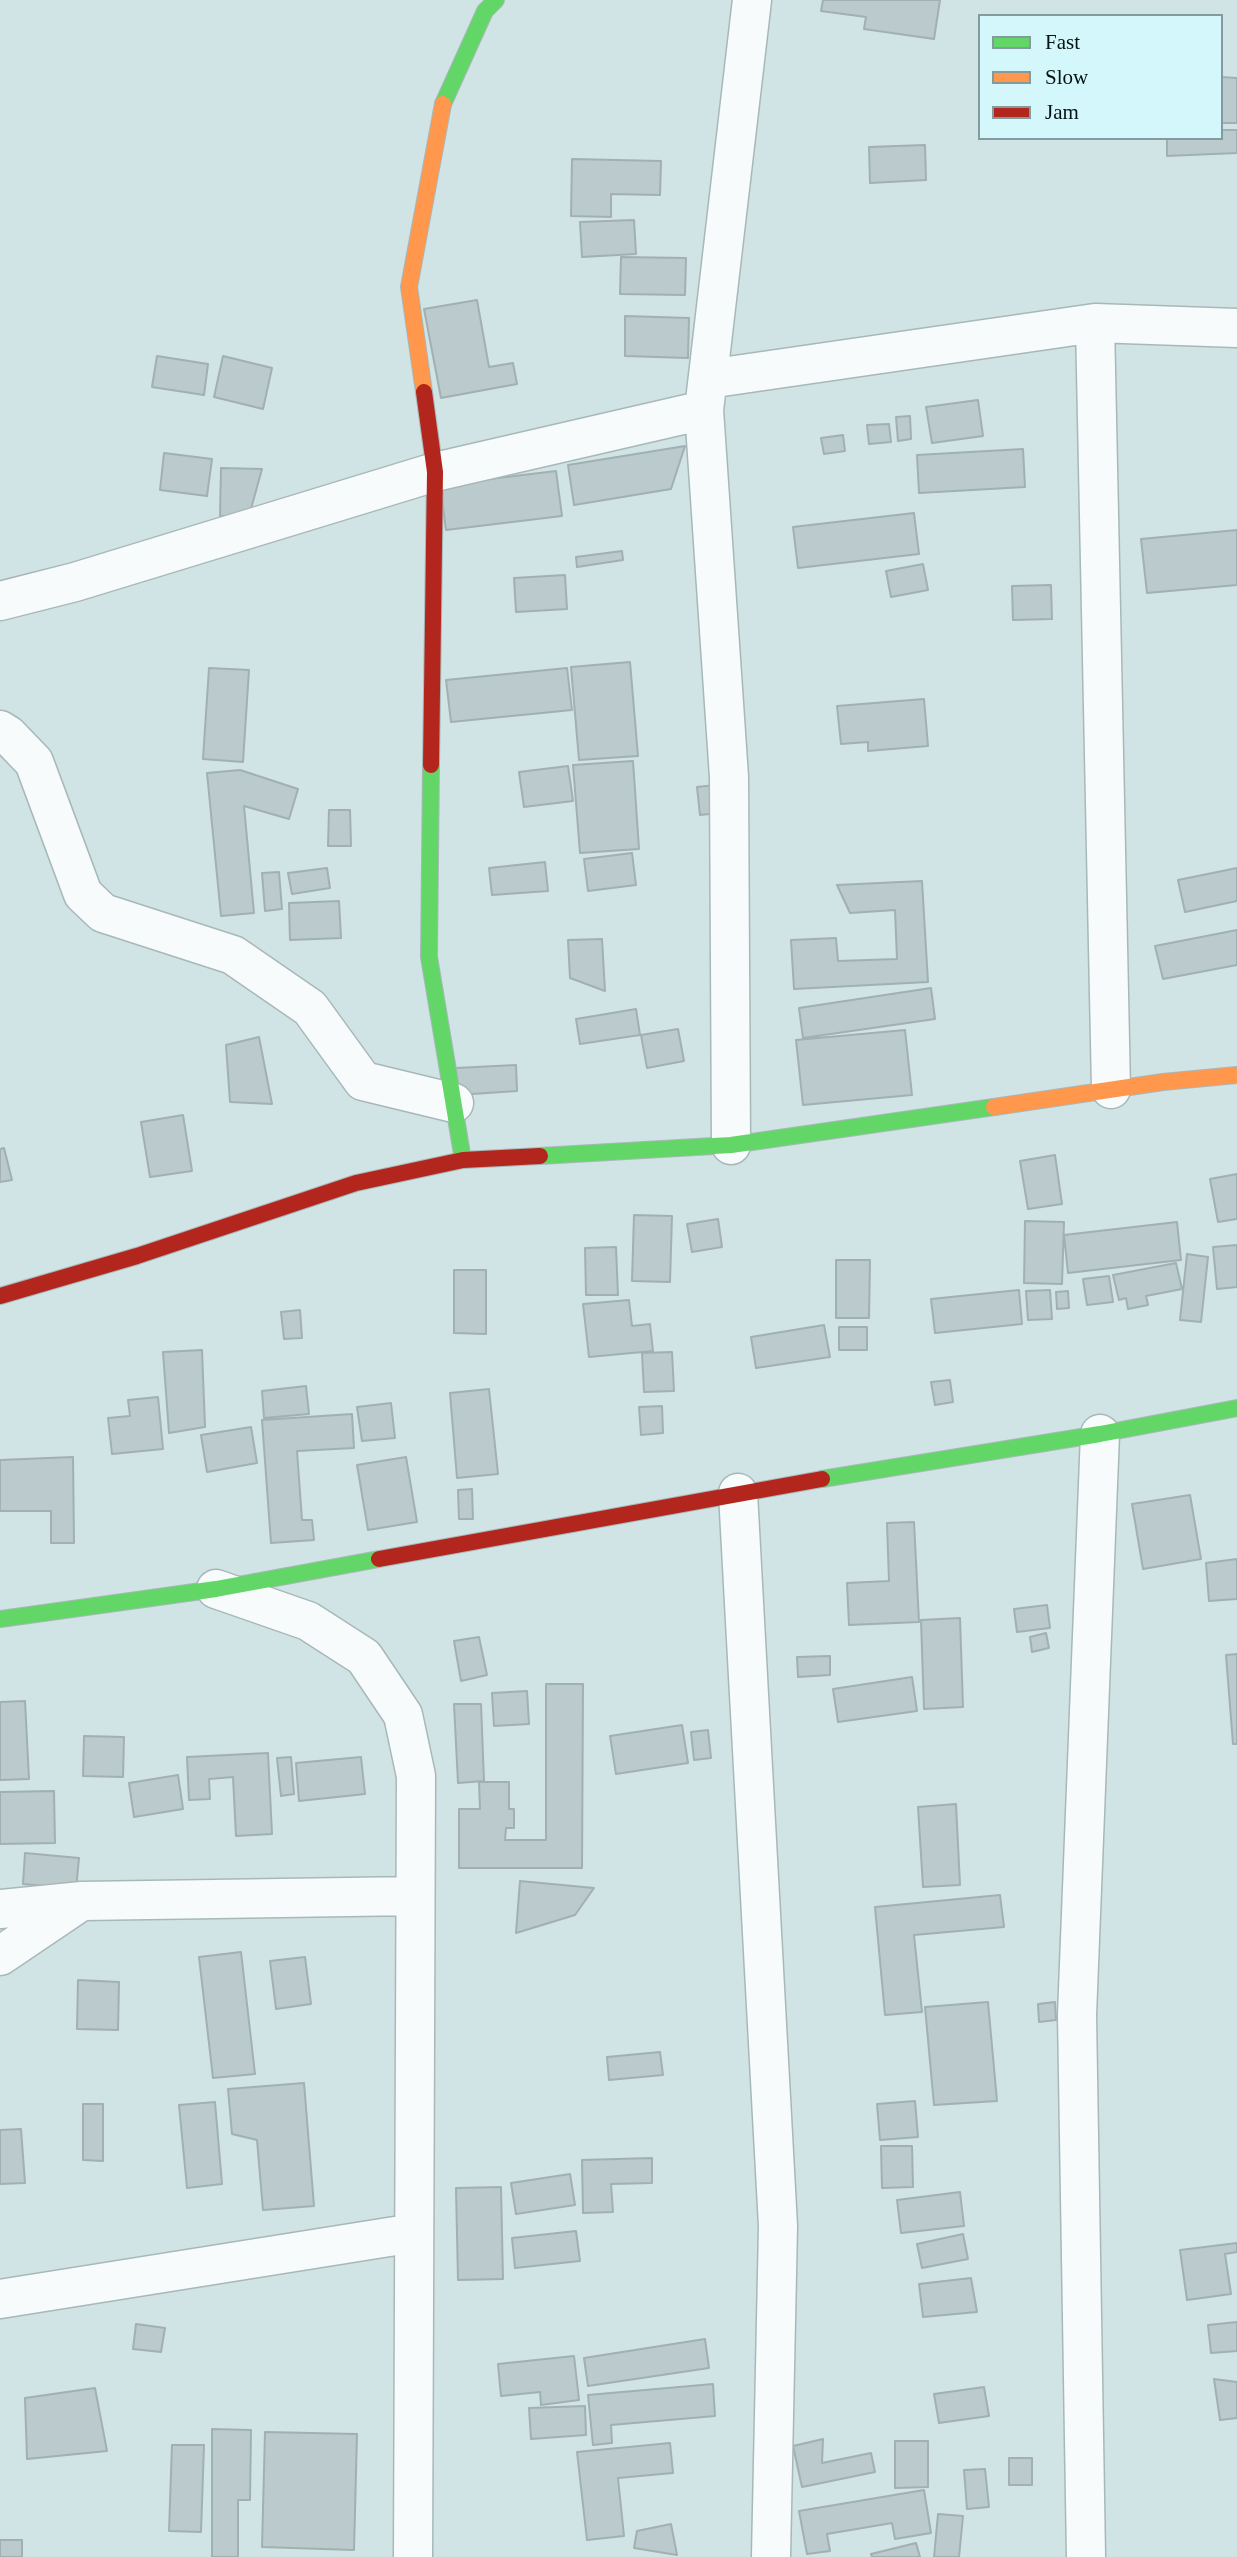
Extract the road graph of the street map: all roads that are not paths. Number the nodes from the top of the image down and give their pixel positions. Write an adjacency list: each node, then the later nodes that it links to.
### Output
1 (495, 0): 6 (street)
2 (752, 0): 5 (street)
3 (1095, 323): 4 (street); 5 (street); 10 (street)
4 (1237, 328)
5 (706, 395): 6 (street); 12 (street)
6 (435, 472): 7 (street); 11 (street)
7 (0, 601)
8 (0, 730): 11 (street)
9 (1237, 1075): 10 (street)
10 (1111, 1089): 12 (street)
11 (454, 1103): 13 (street)
12 (731, 1144): 13 (street)
13 (463, 1160): 14 (street)
14 (0, 1296)
15 (1237, 1408): 16 (street)
16 (1100, 1434): 17 (street); 28 (street)
17 (738, 1493): 18 (street); 27 (street)
18 (216, 1589): 19 (street); 20 (street)
19 (0, 1619)
20 (415, 1896): 21 (street); 24 (street)
21 (82, 1901): 22 (street); 23 (street)
22 (2, 1915)
23 (0, 1956)
24 (414, 2233): 25 (street); 26 (street)
25 (0, 2299)
26 (413, 2557)
27 (771, 2557)
28 (1086, 2557)

